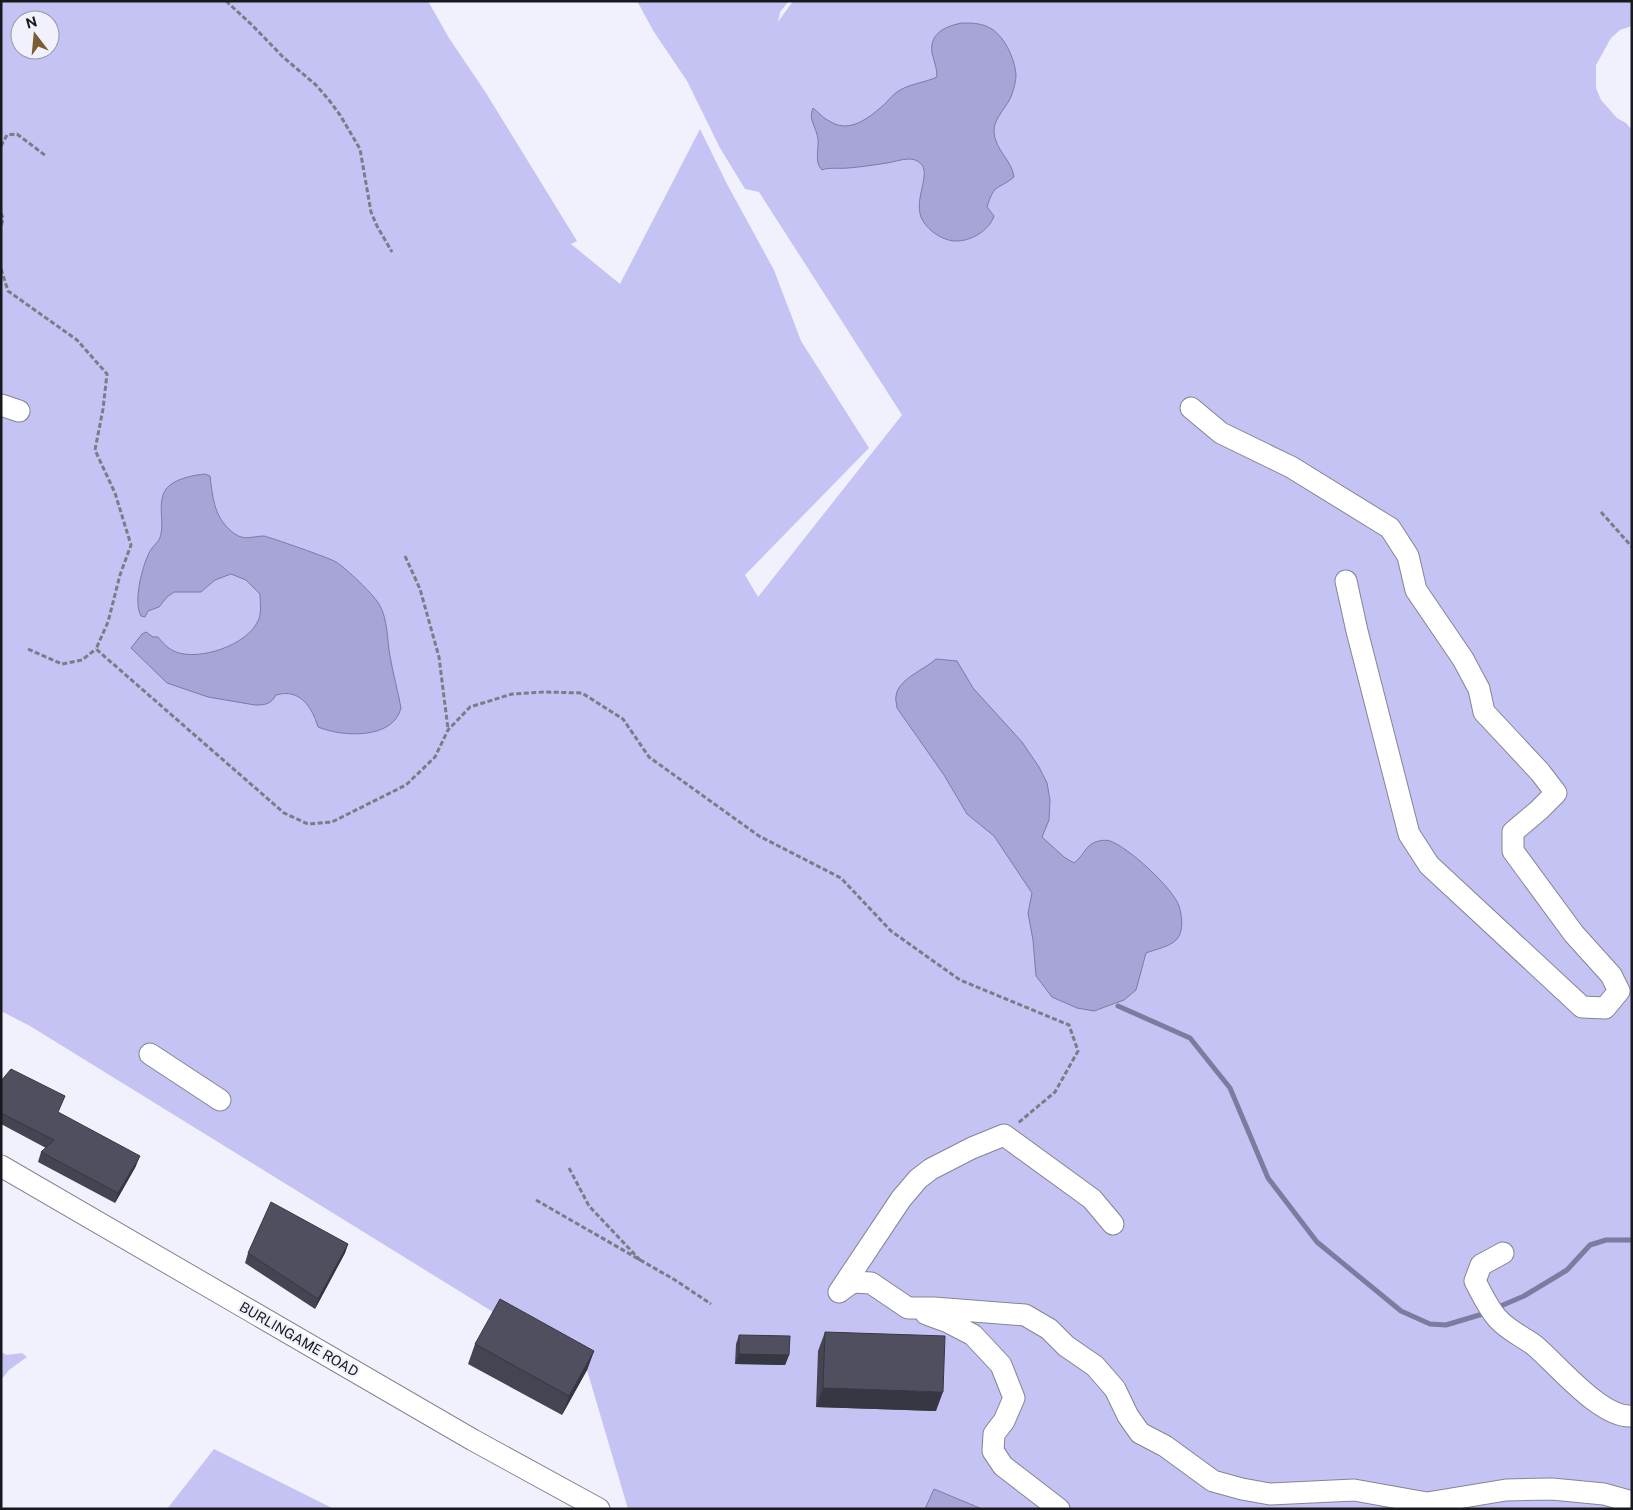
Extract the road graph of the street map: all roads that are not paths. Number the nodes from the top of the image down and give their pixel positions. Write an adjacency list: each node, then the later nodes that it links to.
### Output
1 (1191, 408): 2 (street)
2 (1346, 581)
3 (150, 1054): 4 (street)
4 (220, 1100)
5 (1, 1166): 11 (street, BURLINGAME ROAD)
6 (1113, 1224): 8 (street)
7 (1503, 1253): 9 (street)
8 (908, 1308): 10 (street); 12 (street)
9 (1632, 1416)
10 (1632, 1502)
11 (599, 1509)
12 (1059, 1509)

